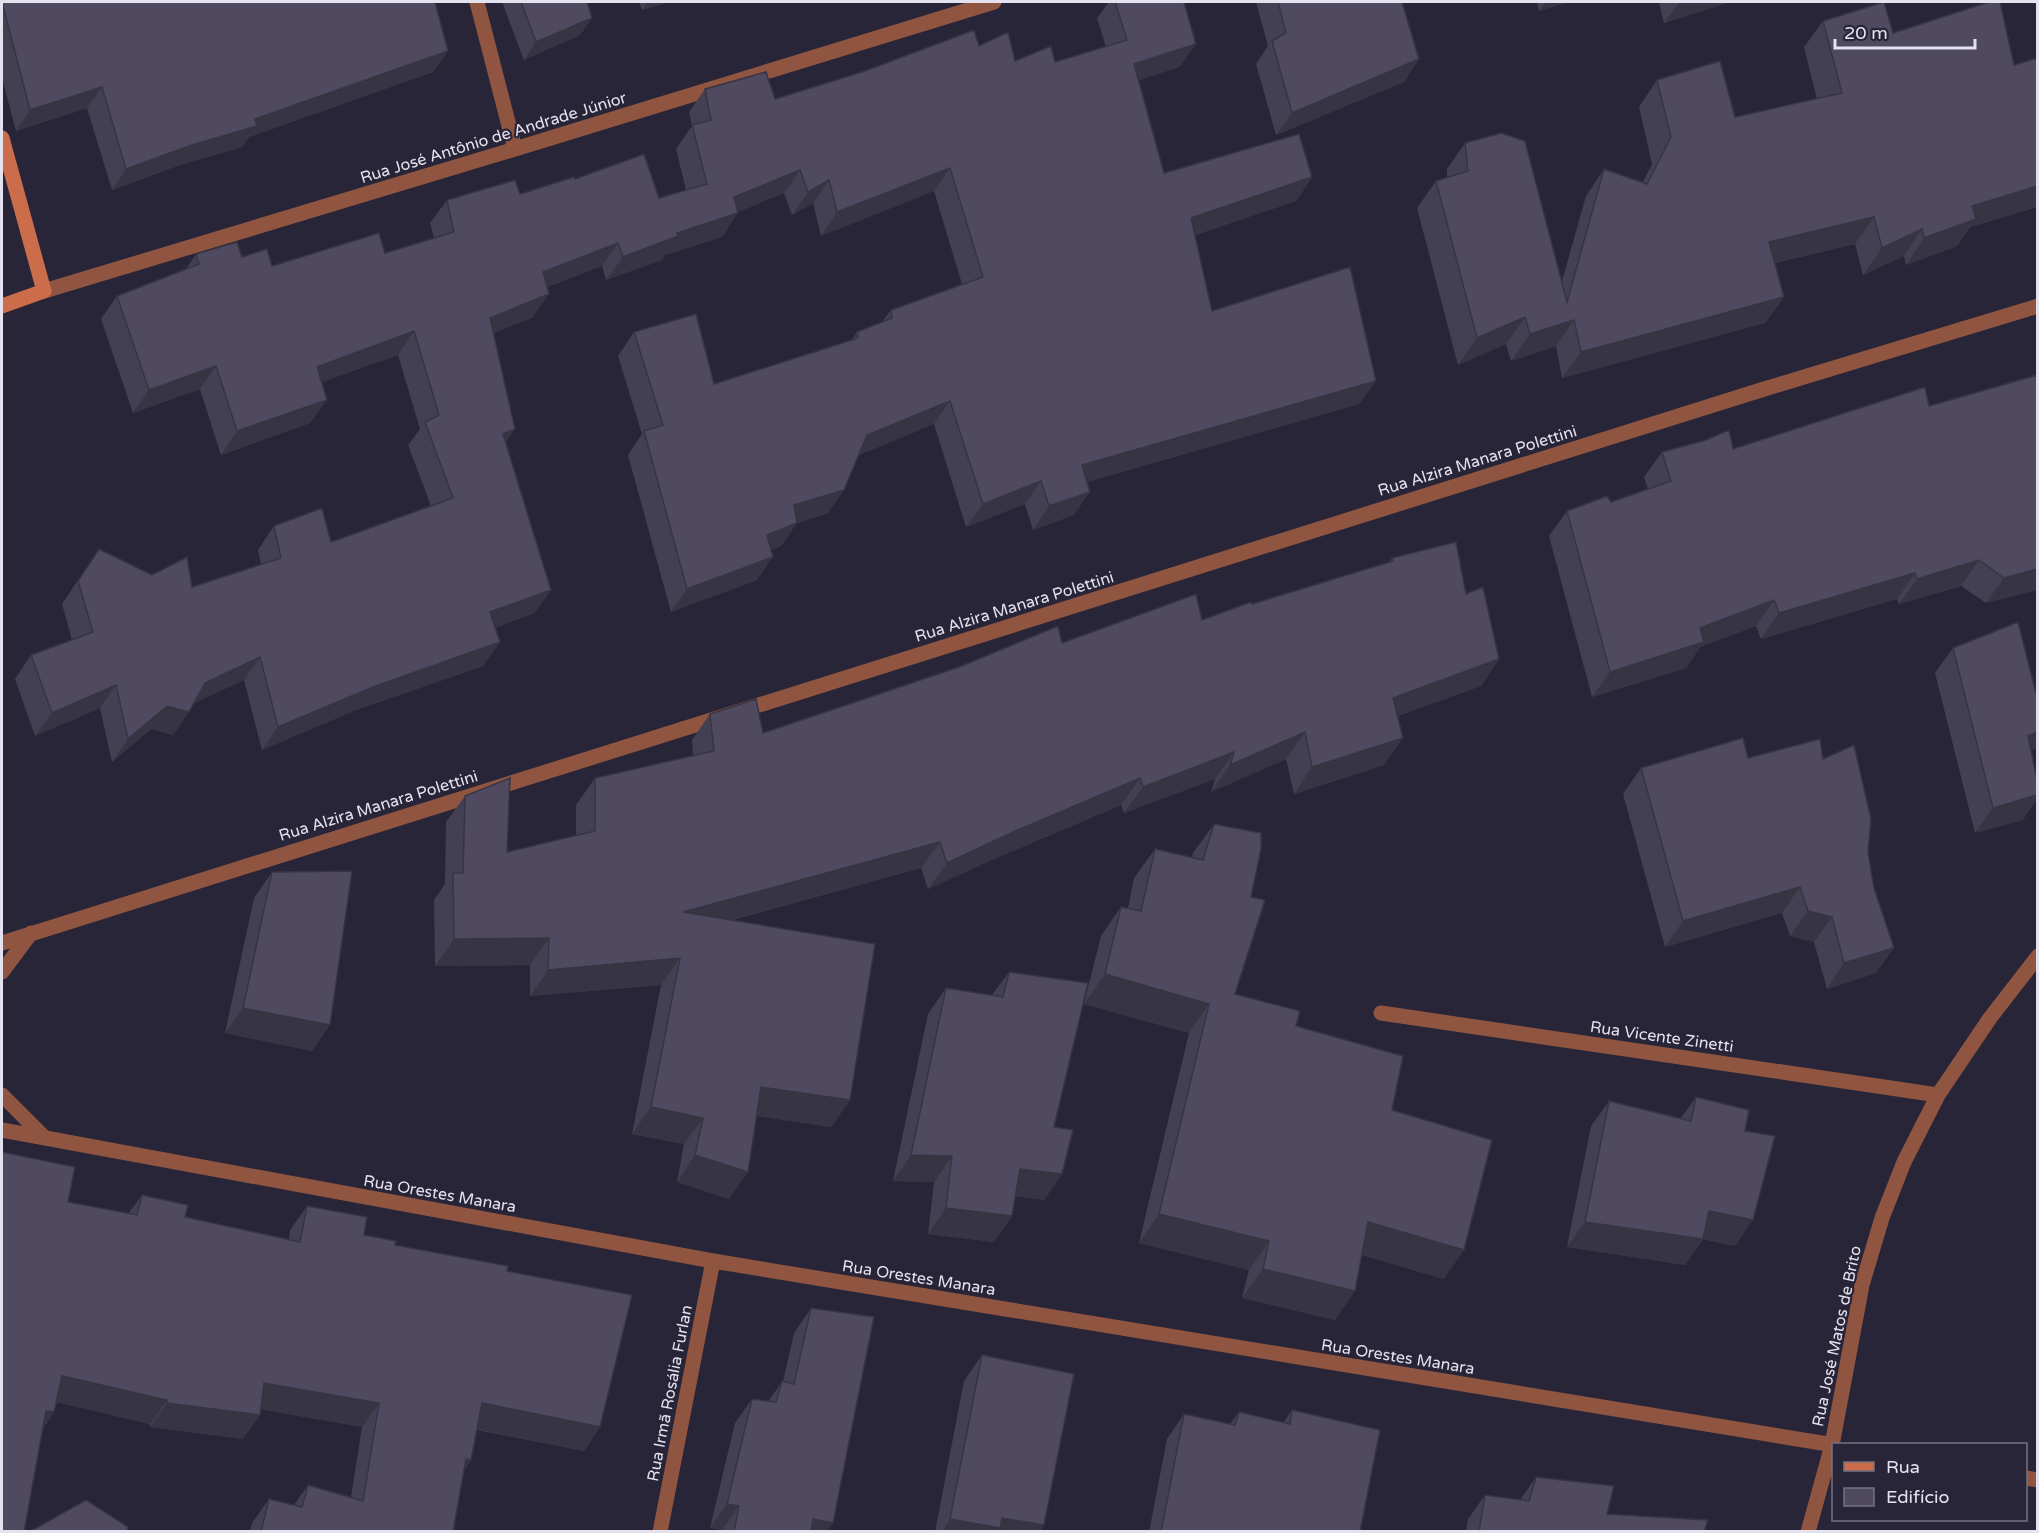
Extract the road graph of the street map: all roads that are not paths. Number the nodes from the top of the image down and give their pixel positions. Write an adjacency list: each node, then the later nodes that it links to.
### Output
1 (477, 2): 4 (street)
2 (994, 2): 4 (street, Rua José Antônio de Andrade Júnior)
3 (2, 138): 5 (street)
4 (515, 149): 5 (street, Rua José Antônio de Andrade Júnior)
5 (44, 291): 6 (street, Rua José Antônio de Andrade Júnior)
6 (2, 306)
7 (2037, 306): 8 (street, Rua Alzira Manara Polettini)
8 (31, 933): 9 (street, Rua Alzira Manara Polettini); 11 (street)
9 (2, 943)
10 (2037, 956): 14 (street, Rua José Matos de Brito)
11 (2, 972)
12 (1381, 1012): 14 (street, Rua Vicente Zinetti)
13 (2, 1095): 16 (street)
14 (1938, 1095): 18 (street, Rua José Matos de Brito)
15 (2, 1130): 16 (street, Rua Orestes Manara)
16 (45, 1138): 17 (street, Rua Orestes Manara)
17 (713, 1261): 19 (street, Rua Orestes Manara); 21 (street, Rua Irmã Rosália Furlan)
18 (1833, 1443)
19 (1832, 1445)
20 (1832, 1448): 22 (street, Rua José Matos de Brito)
21 (660, 1532)
22 (1808, 1532)

